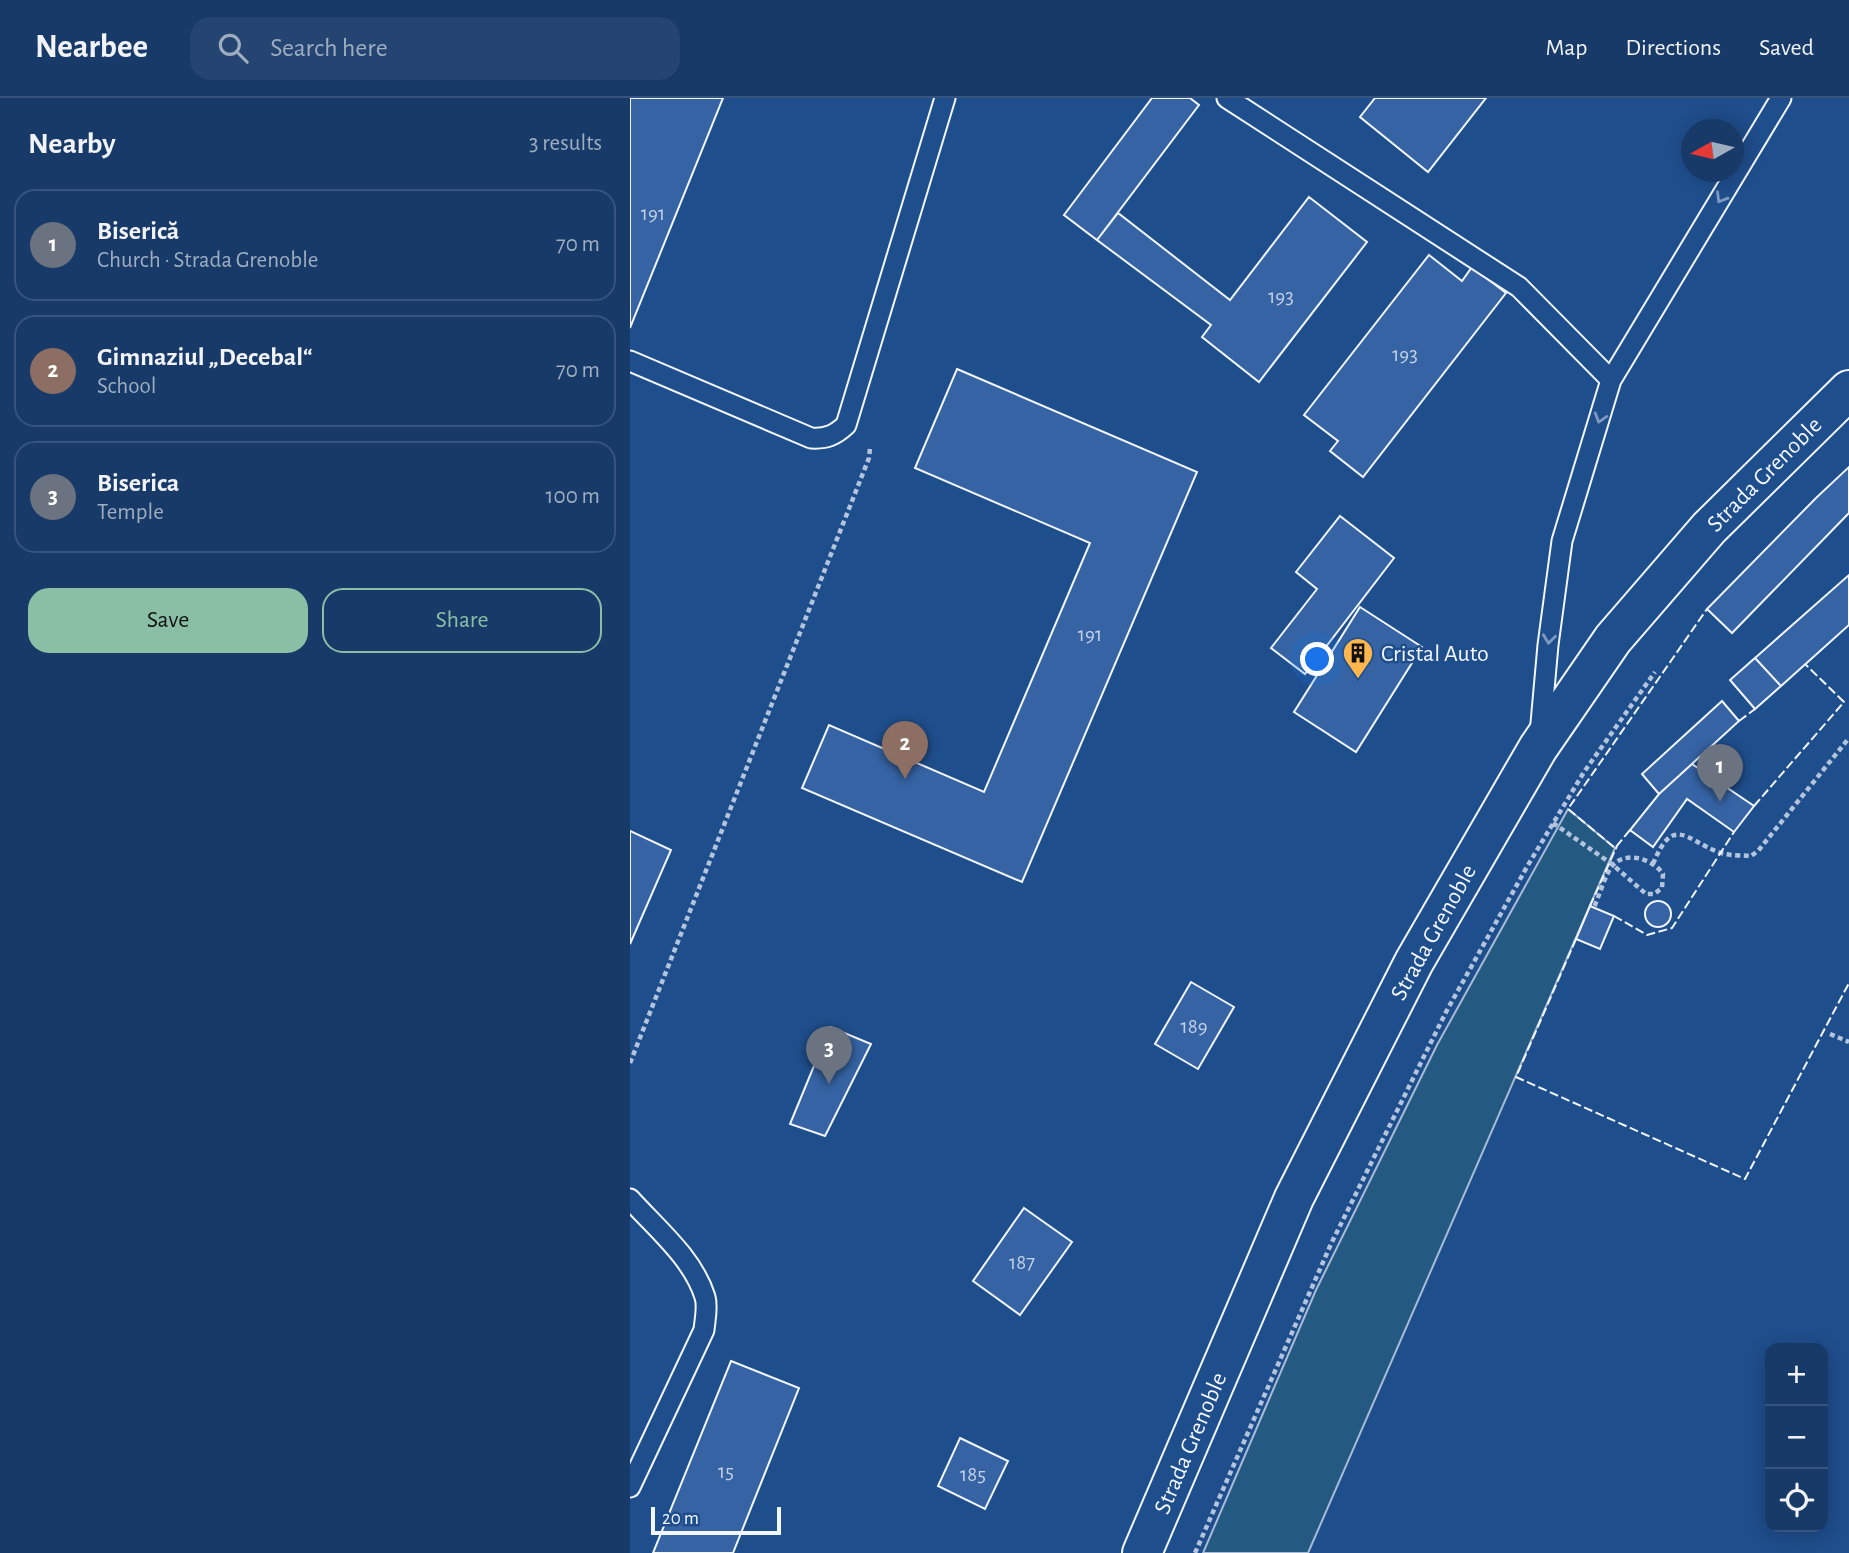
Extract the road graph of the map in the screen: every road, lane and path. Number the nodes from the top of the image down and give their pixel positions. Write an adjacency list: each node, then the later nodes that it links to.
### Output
1 (945, 98): 4 (lane)
2 (1227, 98): 5 (lane)
3 (1781, 98): 5 (lane, one-way to 5)
4 (630, 361)
5 (1611, 380): 10 (lane, one-way to 10)
6 (1849, 390): 10 (main road, Strada Grenoble)
7 (871, 436): 17 (path)
8 (1655, 672): 11 (path)
9 (1849, 738): 12 (path)
10 (1538, 748): 20 (main road, Strada Grenoble)
11 (1553, 823): 13 (path); 21 (path)
12 (1653, 864): 13 (path); 13 (path)
13 (1613, 865): 14 (path)
14 (1594, 907)
15 (1830, 1034): 16 (path)
16 (1849, 1042)
17 (630, 1063)
18 (630, 1199): 19 (lane)
19 (630, 1488)
20 (1142, 1553)
21 (1195, 1553)

